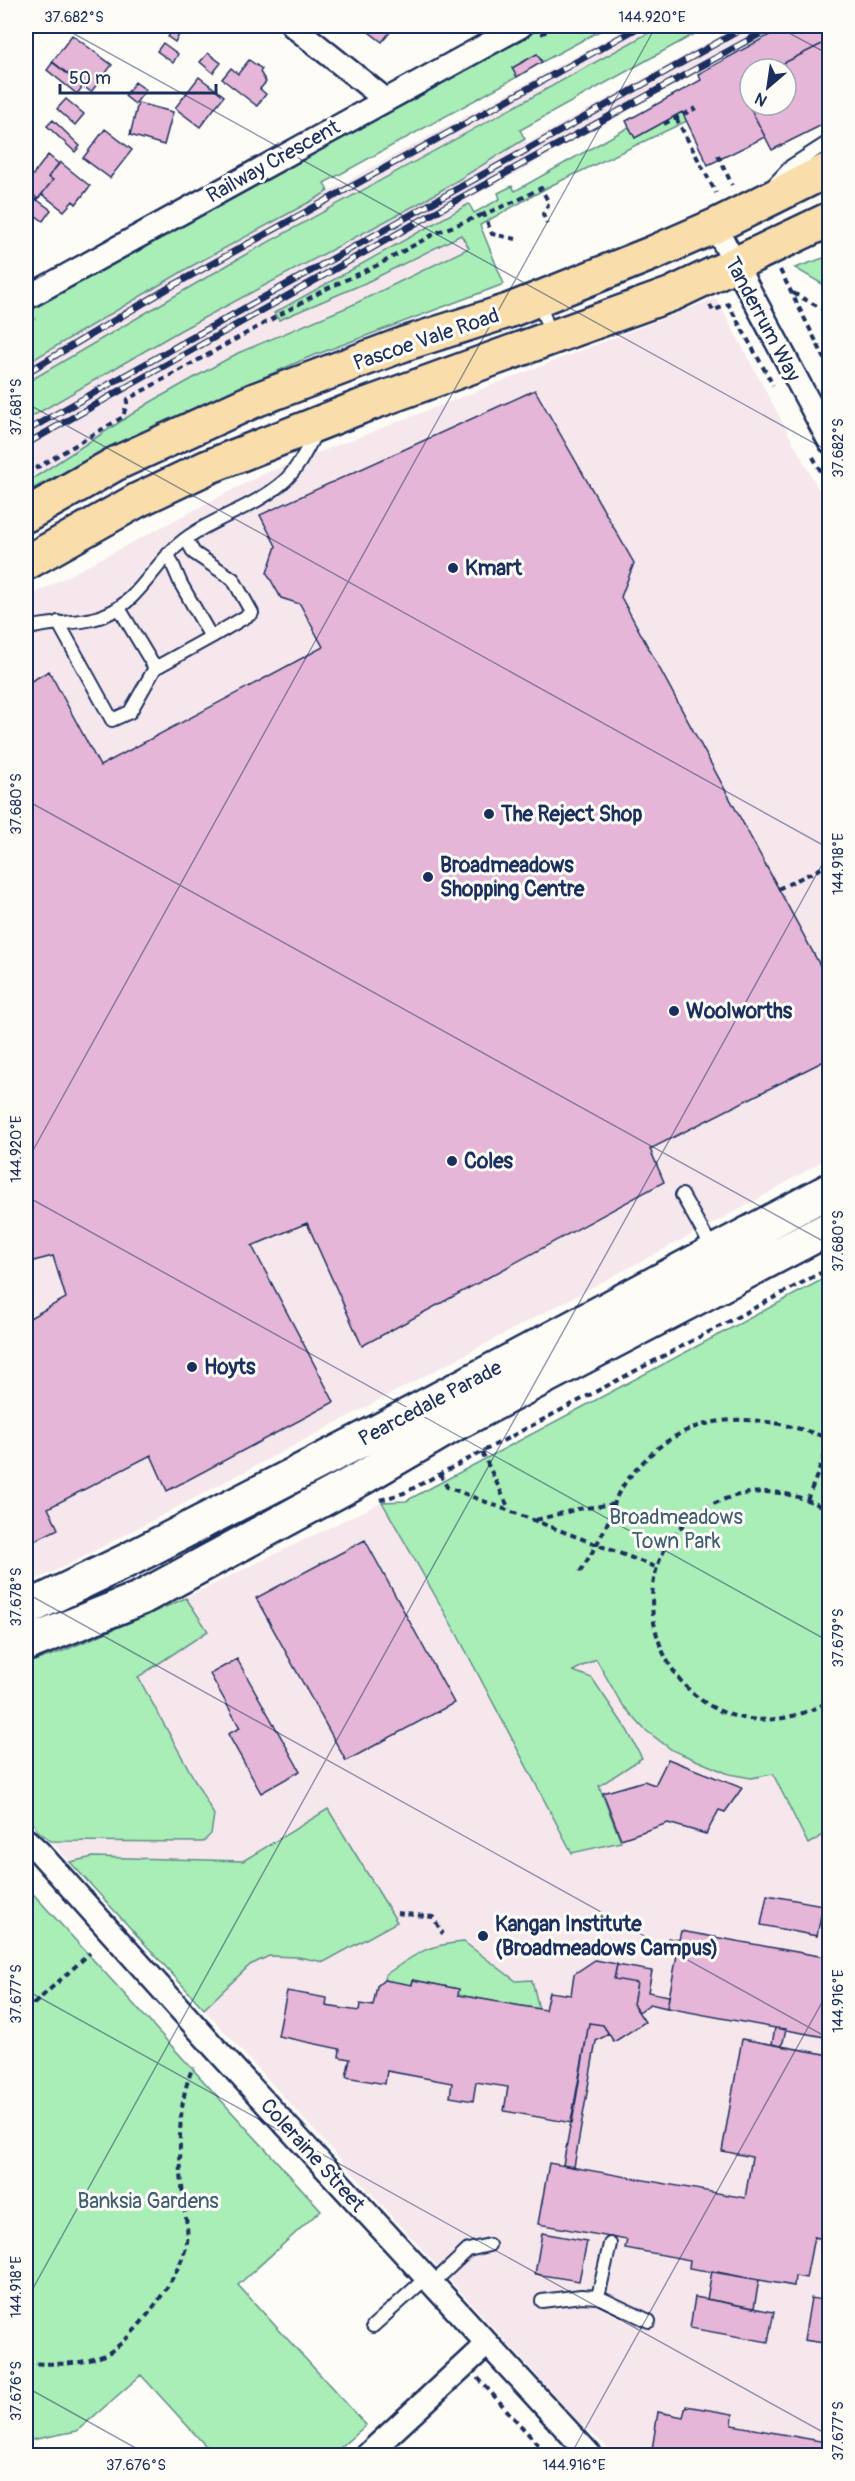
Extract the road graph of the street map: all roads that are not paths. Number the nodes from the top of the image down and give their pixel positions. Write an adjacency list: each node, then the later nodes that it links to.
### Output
1 (293, 26): 3 (street)
2 (521, 26): 3 (street, Railway Crescent)
3 (386, 100): 10 (street, Railway Crescent)
4 (830, 141): 6 (lane)
5 (830, 169): 6 (main road, Pascoe Vale Road)
6 (741, 197): 8 (main road, Pascoe Vale Road)
7 (830, 219): 9 (main road, Pascoe Vale Road)
8 (715, 226): 9 (street, Tanderrum Way); 11 (main road, Pascoe Vale Road)
9 (734, 265): 12 (main road, Pascoe Vale Road); 14 (street, Tanderrum Way)
10 (26, 298)
11 (538, 299): 12 (lane); 15 (main road, Pascoe Vale Road)
12 (553, 338): 13 (main road, Pascoe Vale Road)
13 (322, 421): 16 (lane); 18 (main road, Pascoe Vale Road)
14 (819, 447)
15 (26, 515)
16 (186, 539): 17 (lane); 22 (lane)
17 (168, 554): 19 (lane); 22 (lane)
18 (26, 563)
19 (119, 609): 20 (lane); 23 (lane)
20 (58, 622): 21 (lane); 23 (lane)
21 (26, 629)
22 (211, 637): 23 (lane)
23 (155, 668)
24 (830, 1190): 27 (street, Pearcedale Parade)
25 (682, 1195): 27 (lane)
26 (830, 1228): 27 (street, Pearcedale Parade)
27 (722, 1267): 28 (street, Pearcedale Parade); 29 (street, Pearcedale Parade)
28 (26, 1609)
29 (26, 1644)
30 (26, 1830): 31 (street, Coleraine Street)
31 (32, 1846): 34 (street, Coleraine Street)
32 (610, 2244): 35 (lane)
33 (489, 2245): 34 (lane)
34 (429, 2281): 38 (lane); 39 (street, Coleraine Street)
35 (598, 2297): 36 (lane); 37 (lane)
36 (542, 2301)
37 (649, 2321)
38 (373, 2326)
39 (487, 2344): 40 (street); 41 (street, Coleraine Street)
40 (366, 2456)
41 (591, 2456)

